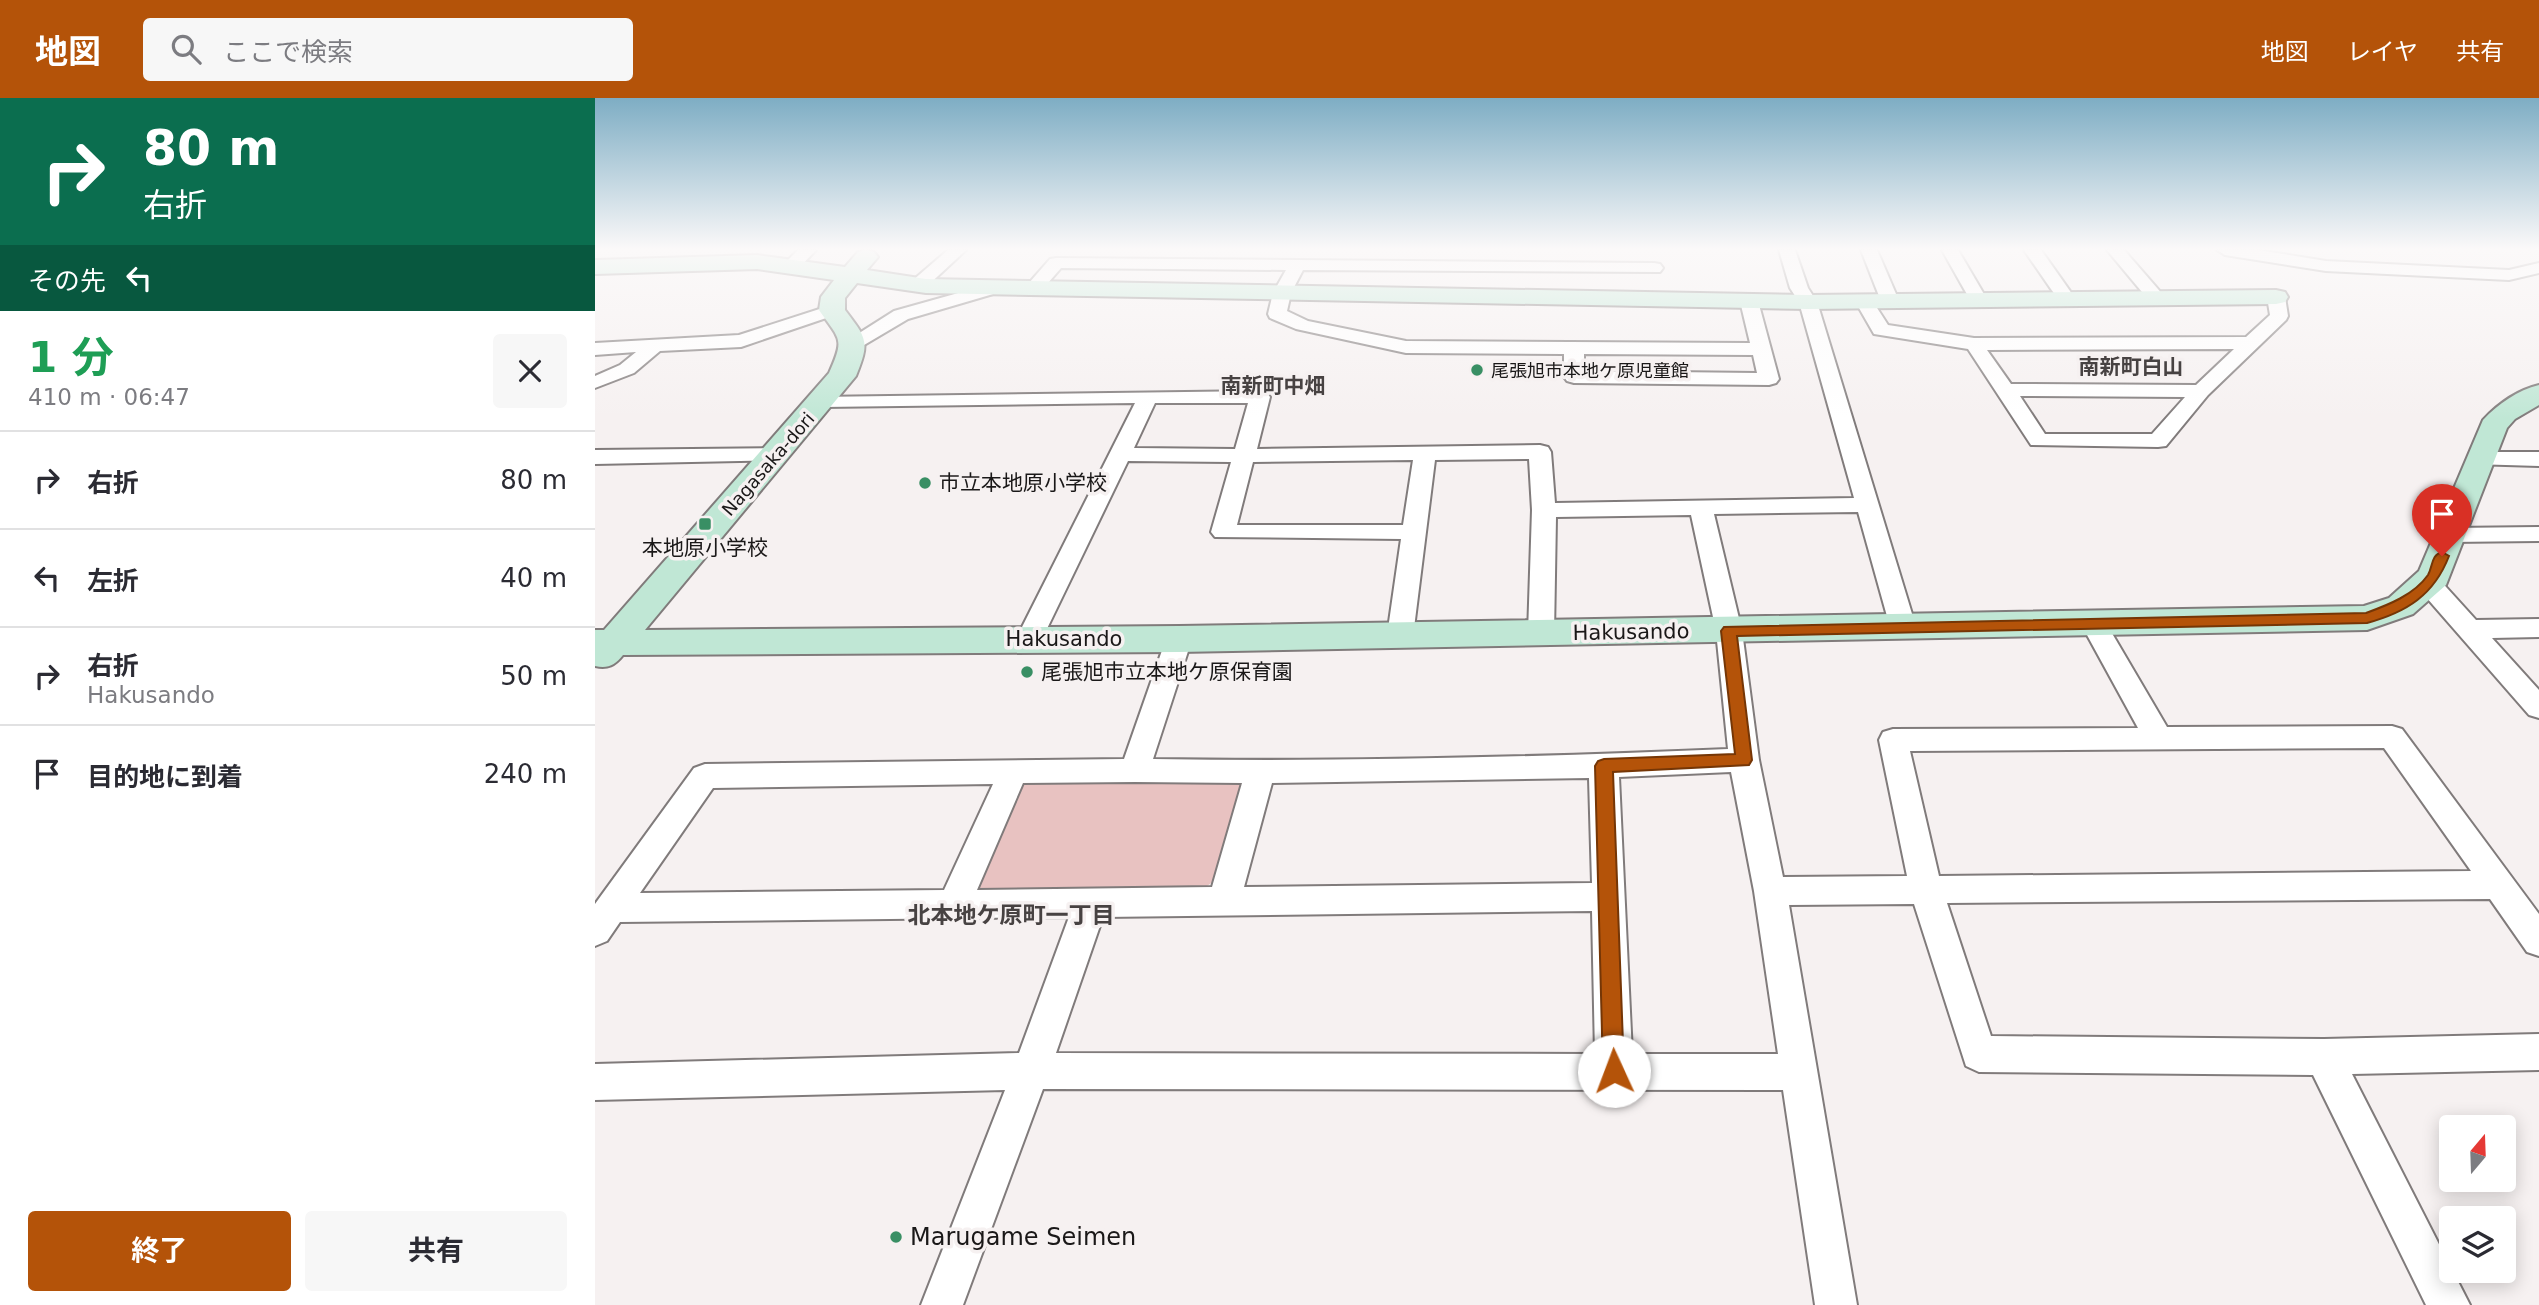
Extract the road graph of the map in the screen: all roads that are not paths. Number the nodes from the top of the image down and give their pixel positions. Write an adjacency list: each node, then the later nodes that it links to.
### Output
1 (832, 306): 9 (street)
2 (931, 306): 11 (street)
3 (1279, 306): 15 (street)
4 (1750, 306): 17 (street)
5 (1809, 306): 31 (street)
6 (1867, 306): 12 (street)
7 (2068, 306): 13 (street)
8 (2277, 306): 10 (street)
9 (832, 310): 11 (street); 14 (street)
10 (2253, 343): 13 (street); 20 (street)
11 (852, 344): 23 (street, Nagasaka-dori)
12 (1974, 344): 13 (street); 19 (street)
13 (2093, 344)
14 (653, 347): 16 (street); 18 (street)
15 (1574, 348): 17 (street); 17 (street)
16 (595, 349)
17 (1761, 349)
18 (595, 382)
19 (2004, 390): 20 (street); 20 (street)
20 (2201, 391)
21 (2539, 393): 30 (street, Hakusando)
22 (1148, 397): 23 (street); 25 (street); 27 (street)
23 (823, 401): 26 (street, Nagasaka-dori)
24 (1425, 453): 27 (street); 33 (street); 34 (street)
25 (1121, 454): 27 (street); 45 (street)
26 (776, 455): 28 (street); 47 (street, Nagasaka-dori)
27 (1244, 456): 34 (street)
28 (595, 457)
29 (2539, 459): 30 (street)
30 (2480, 460): 36 (street, Hakusando)
31 (1866, 505): 32 (street); 39 (street)
32 (1701, 509): 33 (street); 42 (street)
33 (1544, 510): 43 (street)
34 (1415, 532): 44 (street)
35 (2539, 534): 36 (street)
36 (2450, 535): 37 (street, Hakusando)
37 (2428, 583): 38 (street, Hakusando); 41 (street)
38 (2094, 624): 39 (street, Hakusando); 49 (street)
39 (1903, 627): 42 (street, Hakusando)
40 (2539, 628): 41 (street)
41 (2470, 629): 48 (street)
42 (1729, 631): 43 (street, Hakusando); 50 (street)
43 (1541, 634): 44 (street, Hakusando)
44 (1400, 636): 46 (street, Hakusando)
45 (1029, 639): 46 (street, Hakusando); 47 (street, Hakusando)
46 (1179, 639): 52 (street)
47 (601, 650)
48 (2539, 708)
49 (2158, 738): 55 (street); 57 (street)
50 (1744, 760): 51 (street); 56 (street)
51 (1604, 766): 54 (street); 58 (street)
52 (1135, 769): 53 (street); 54 (street)
53 (1013, 772): 61 (street); 62 (street)
54 (1260, 772): 59 (street)
55 (2496, 885): 57 (street); 63 (street)
56 (1770, 891): 57 (street); 68 (street)
57 (1926, 891): 65 (street)
58 (1608, 897): 59 (street); 67 (street)
59 (1224, 901): 60 (street)
60 (1091, 903): 61 (street); 66 (street)
61 (954, 905): 62 (street)
62 (603, 919)
63 (2539, 942)
64 (2539, 1052): 65 (street)
65 (2325, 1057): 72 (street)
66 (1031, 1071): 67 (street); 69 (street); 70 (street)
67 (1614, 1071): 68 (street)
68 (1798, 1072): 71 (street)
69 (595, 1082)
70 (942, 1305)
71 (1836, 1305)
72 (2449, 1305)

